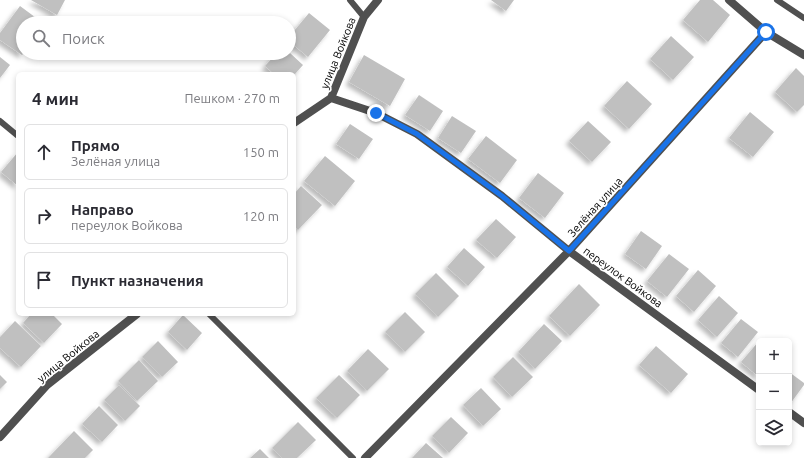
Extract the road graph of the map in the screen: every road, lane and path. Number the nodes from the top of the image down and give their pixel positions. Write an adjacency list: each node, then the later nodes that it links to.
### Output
1 (350, 0): 5 (lane)
2 (378, 0): 5 (street, улица Войкова)
3 (729, 0): 7 (street)
4 (777, 0): 6 (lane)
5 (364, 17): 9 (street, улица Войкова)
6 (804, 18)
7 (766, 32): 8 (street); 13 (street, Зелёная улица)
8 (804, 55)
9 (332, 98): 11 (street, улица Войкова); 13 (street, переулок Войкова)
10 (0, 121): 12 (lane)
11 (296, 122)
12 (16, 134)
13 (569, 251): 16 (street, переулок Войкова); 21 (street, Зелёная улица)
14 (134, 316): 19 (street, улица Войкова)
15 (211, 316): 20 (lane)
16 (756, 388)
17 (792, 414): 18 (street)
18 (804, 424)
19 (0, 437)
20 (353, 458)
21 (365, 458)

